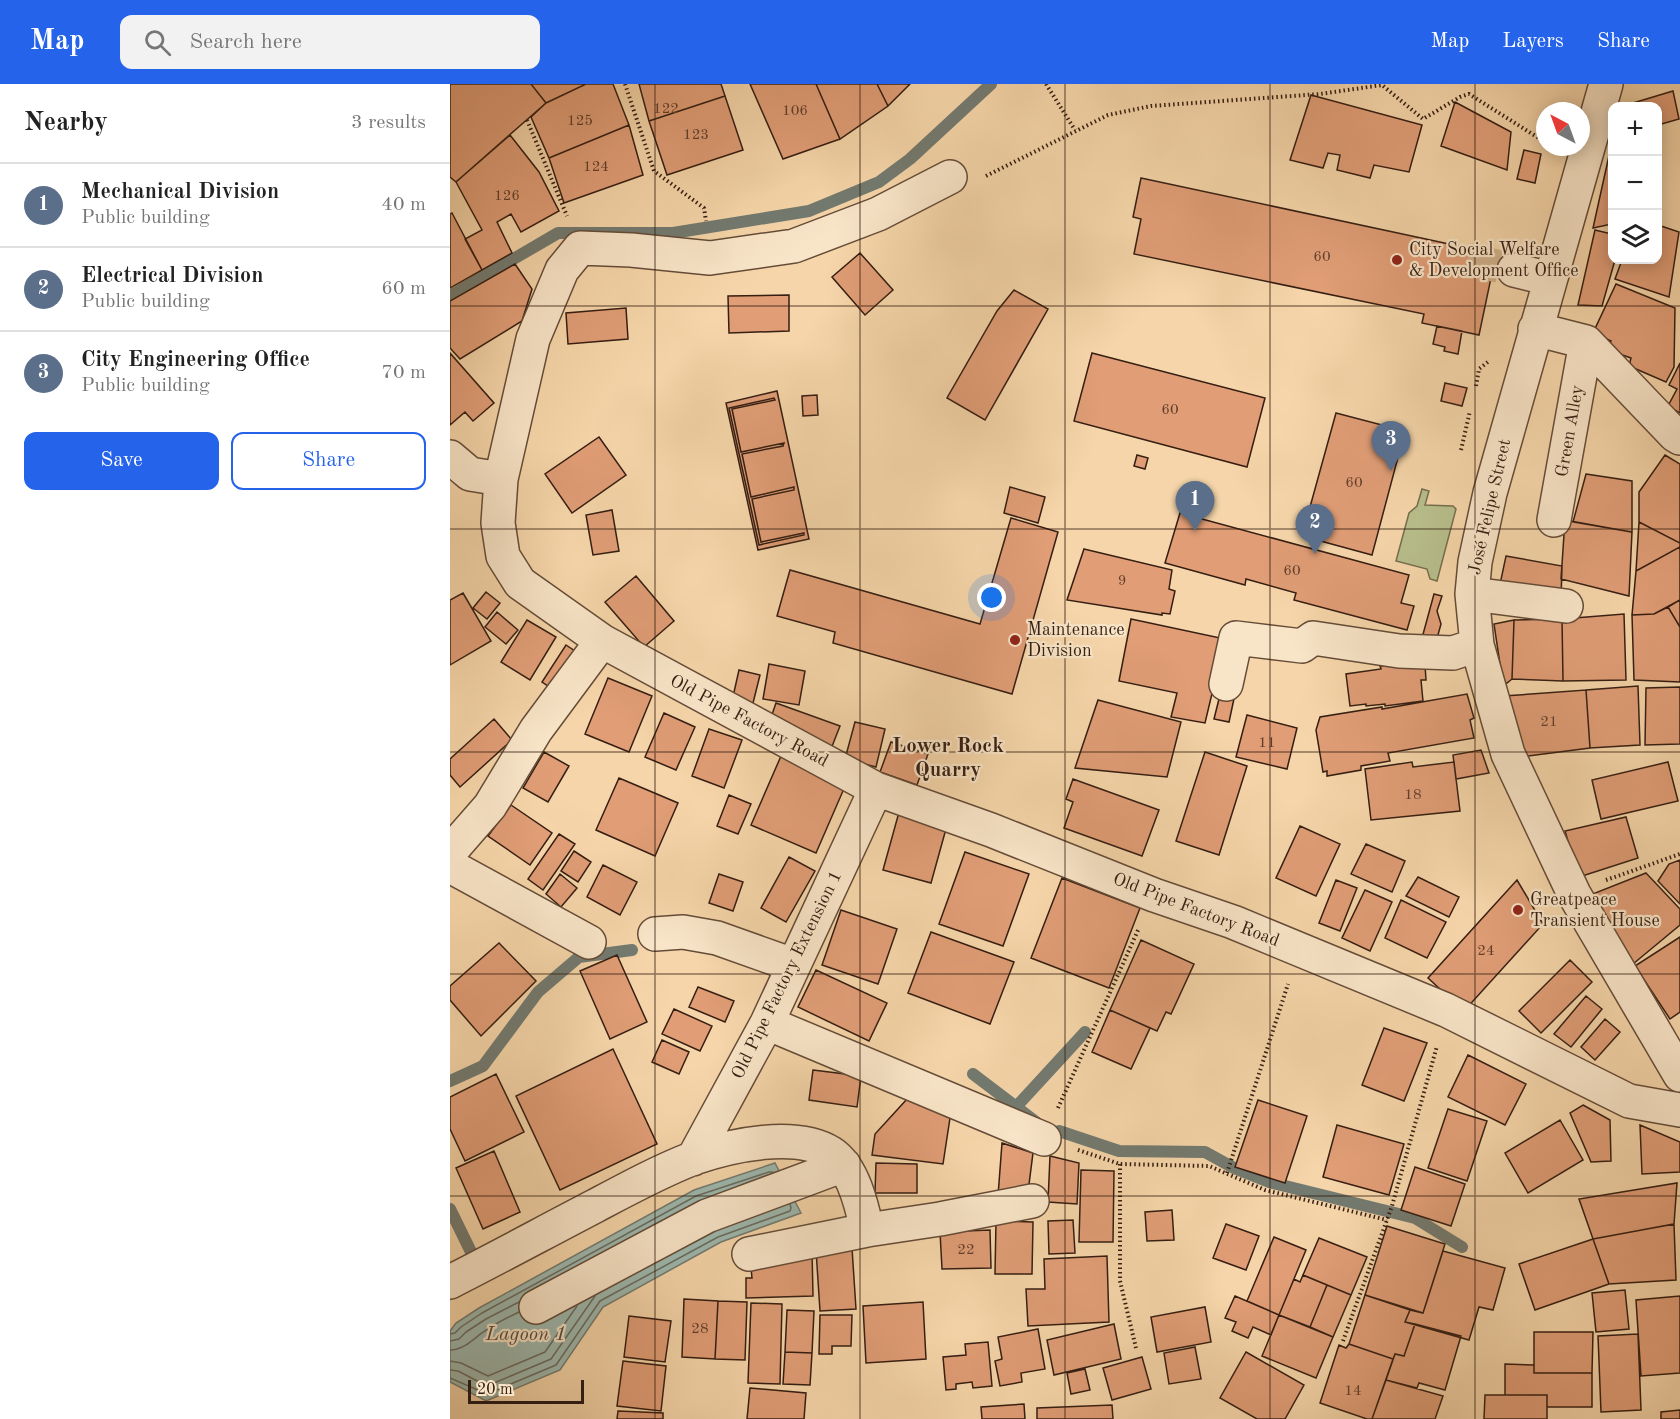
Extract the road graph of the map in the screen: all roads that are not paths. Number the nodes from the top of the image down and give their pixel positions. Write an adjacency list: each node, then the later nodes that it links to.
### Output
1 (1606, 84): 4 (street, José Felipe Street)
2 (950, 177): 9 (street, Old Pipe Factory Road)
3 (1514, 270): 4 (street)
4 (1550, 279): 5 (street, José Felipe Street)
5 (1535, 329): 6 (street); 11 (street, José Felipe Street)
6 (1587, 342): 7 (street); 10 (street, Green Alley)
7 (1680, 438)
8 (450, 457): 9 (street)
9 (501, 478): 13 (street, Old Pipe Factory Road)
10 (1554, 520)
11 (1472, 594): 12 (street); 14 (street, José Felipe Street)
12 (1566, 606)
13 (602, 641): 16 (street, Old Pipe Factory Road); 17 (street)
14 (1476, 645): 15 (street); 23 (street, José Felipe Street)
15 (1226, 684)
16 (876, 789): 21 (street, Old Pipe Factory Extension 1); 24 (street, Old Pipe Factory Road)
17 (450, 852)
18 (450, 866): 20 (street)
19 (655, 934): 21 (street)
20 (590, 942)
21 (794, 965): 22 (street, Old Pipe Factory Extension 1)
22 (766, 1023): 25 (street); 26 (street, Old Pipe Factory Extension 1)
23 (1680, 1075)
24 (1680, 1110)
25 (1044, 1139)
26 (693, 1158): 27 (street); 31 (street)
27 (844, 1165): 29 (street); 32 (street)
28 (1032, 1201): 29 (street)
29 (867, 1230): 30 (street)
30 (749, 1254)
31 (456, 1279)
32 (536, 1306)

